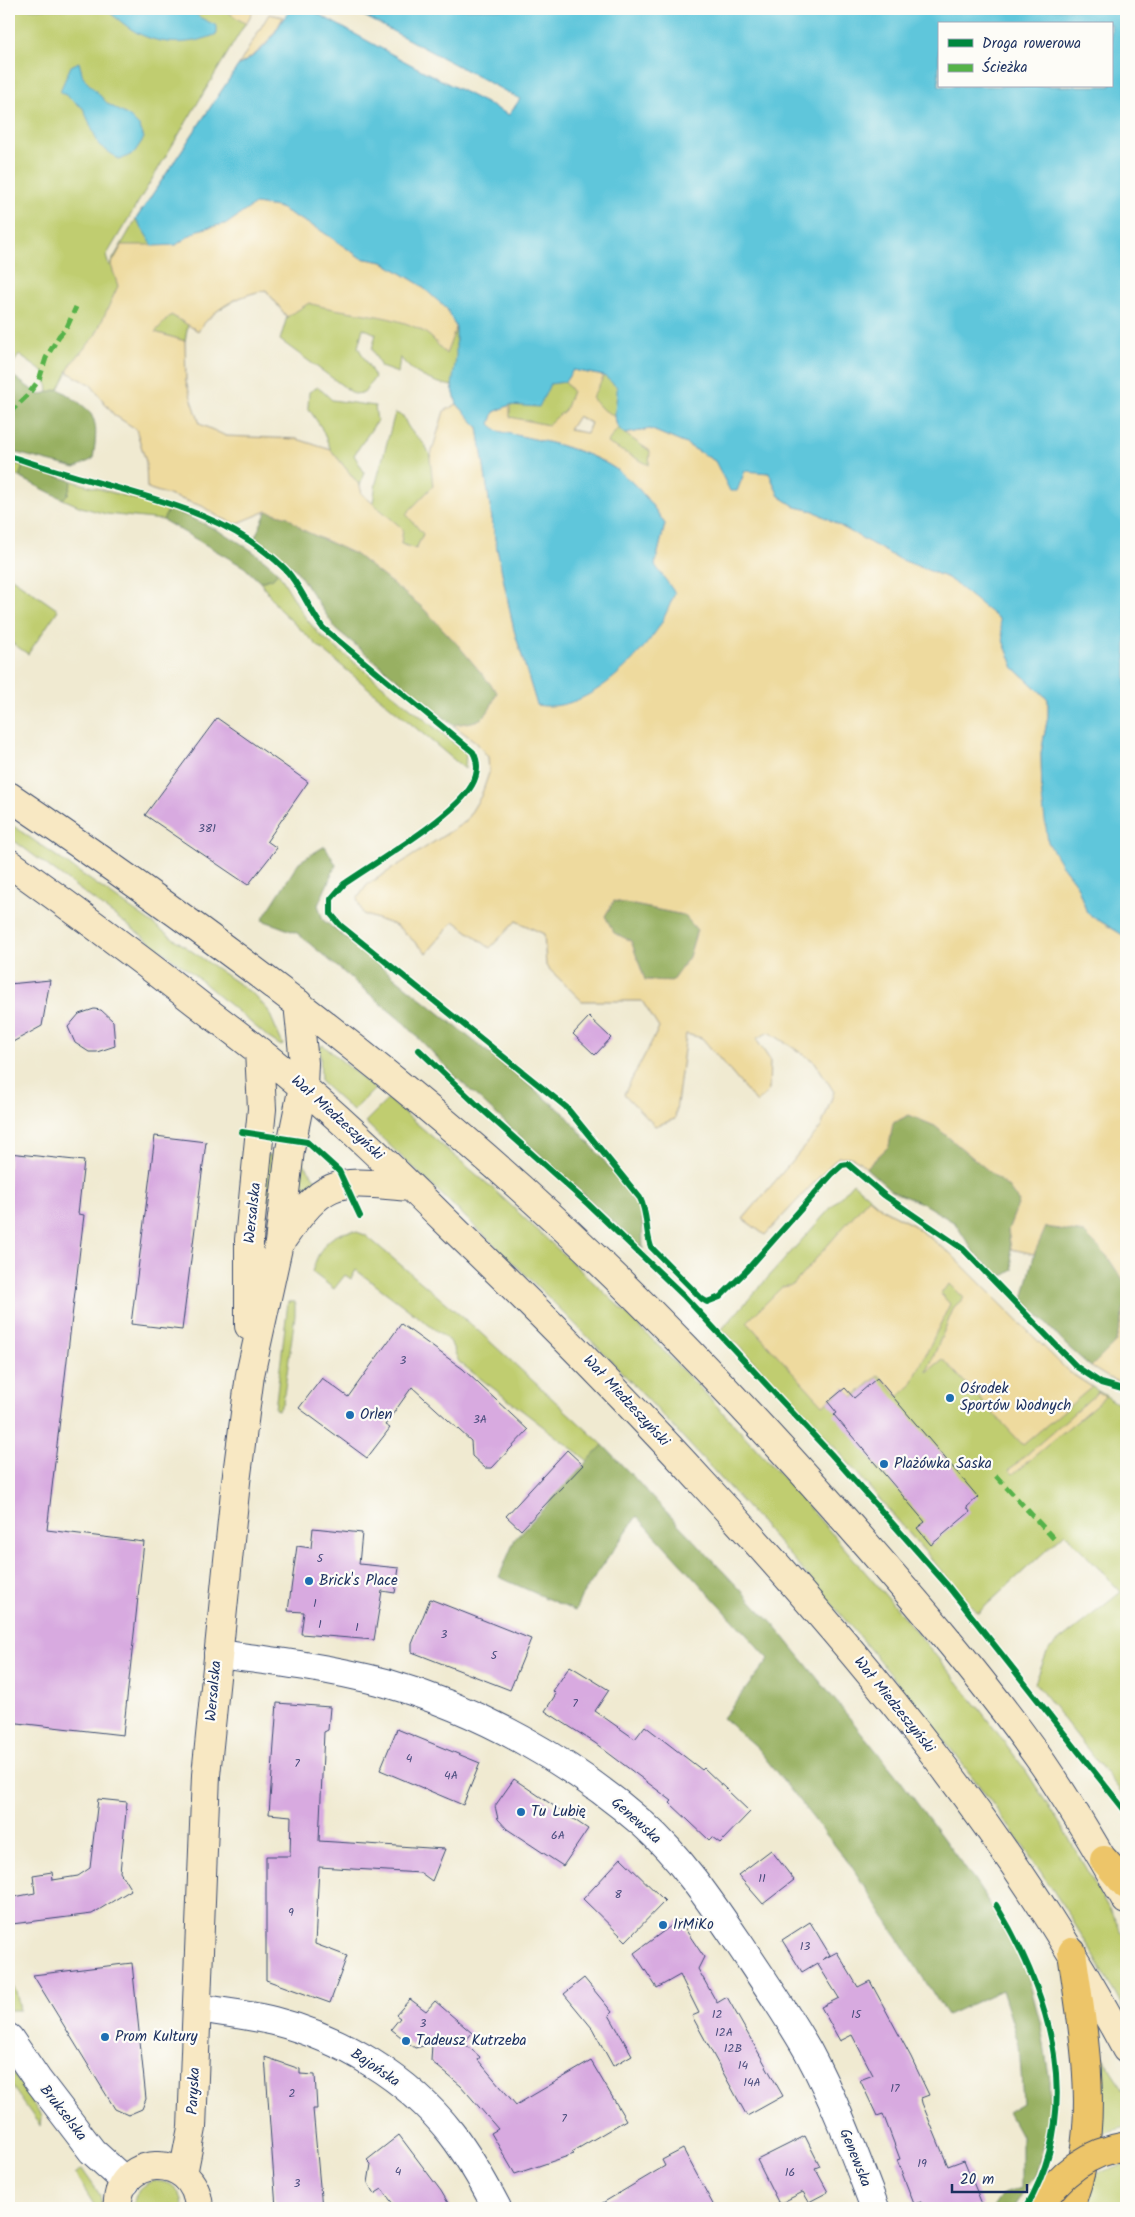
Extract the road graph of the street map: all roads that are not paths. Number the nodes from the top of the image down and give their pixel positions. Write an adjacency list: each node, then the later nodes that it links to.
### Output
1 (9, 796): 3 (main road)
2 (9, 863): 4 (main road, Wał Miedzeszyński)
3 (298, 1003): 5 (main road, Wersalska); 10 (main road)
4 (260, 1051): 5 (main road, Wał Miedzeszyński); 8 (main road, Wersalska)
5 (303, 1086): 6 (main road, Wał Miedzeszyński); 7 (main road, Wersalska)
6 (412, 1187): 7 (main road, Wersalska); 13 (main road, Wał Miedzeszyński)
7 (280, 1244): 8 (main road, Wersalska)
8 (250, 1375): 9 (main road, Wersalska)
9 (218, 1654): 14 (main road, Wersalska); 23 (street, Genewska)
10 (1104, 1860): 11 (main road); 12 (main road)
11 (1126, 1885)
12 (1126, 1900)
13 (1072, 1952): 16 (main road, Wał Miedzeszyński); 25 (main road)
14 (198, 2008): 18 (main road, Paryska); 22 (street, Bajońska)
15 (9, 2038): 19 (street, Brukselska)
16 (1126, 2048)
17 (1126, 2146): 24 (main road, bridge)
18 (183, 2174): 19 (main road); 21 (main road)
19 (126, 2182): 20 (main road)
20 (118, 2208)
21 (199, 2208)
22 (497, 2208)
23 (875, 2208)
24 (1038, 2208)
25 (1069, 2208)

